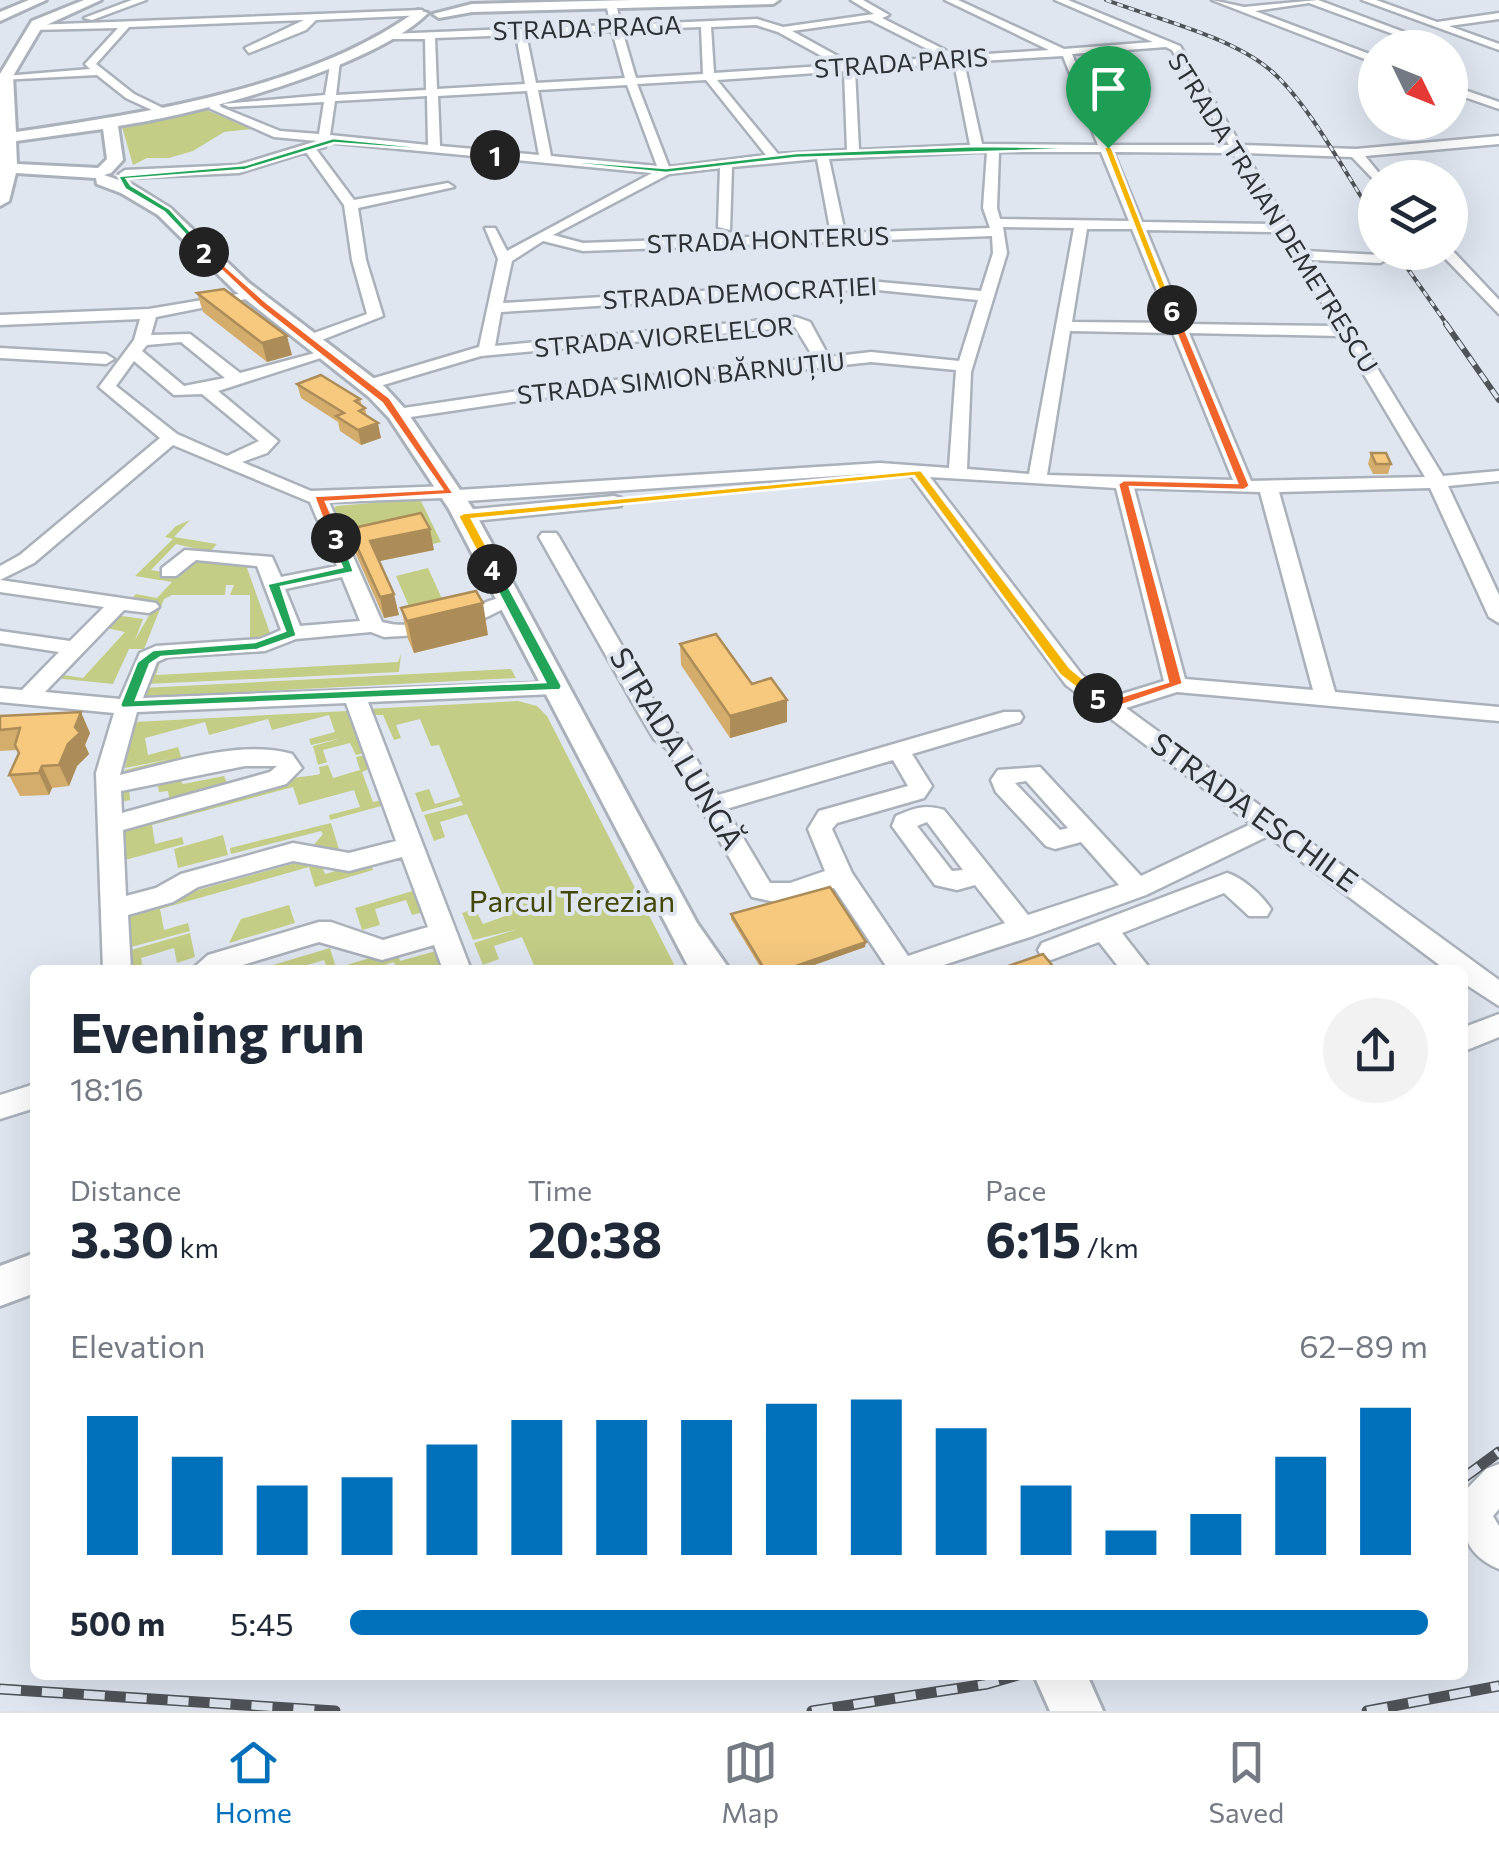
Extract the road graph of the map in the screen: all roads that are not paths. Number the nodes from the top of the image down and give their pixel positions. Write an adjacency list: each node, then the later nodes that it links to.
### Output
1 (40, 0): 16 (main road)
2 (95, 0): 24 (main road)
3 (141, 0): 22 (street)
4 (770, 0): 11 (main road)
5 (856, 0): 18 (street)
6 (950, 0): 33 (street)
7 (1060, 0): 30 (street, STRADA TRAIAN DEMETRESCU)
8 (1217, 0): 13 (street)
9 (1311, 0): 13 (street); 27 (street)
10 (1367, 0): 21 (street)
11 (660, 2): 12 (main road)
12 (611, 4): 14 (main road); 23 (street)
13 (1241, 10): 34 (street)
14 (428, 13): 17 (street); 29 (main road)
15 (1499, 16): 21 (street)
16 (0, 17)
17 (314, 17): 20 (street); 32 (street)
18 (872, 17): 26 (street); 35 (street)
19 (706, 23): 23 (street, STRADA PRAGA); 26 (street, STRADA PRAGA); 39 (street)
20 (127, 24): 22 (street); 38 (street)
21 (1435, 24): 31 (street)
22 (72, 26): 24 (street)
23 (616, 26): 25 (street, STRADA PRAGA); 41 (street)
24 (34, 28): 40 (main road)
25 (520, 30): 28 (street, STRADA PRAGA); 42 (street)
26 (782, 30): 37 (street)
27 (1393, 30)
28 (430, 35): 29 (street, STRADA PRAGA); 43 (street)
29 (390, 37): 36 (main road)
30 (1170, 44): 33 (street, STRADA PARIS); 60 (street, STRADA TRAIAN DEMETRESCU)
31 (1499, 46)
32 (249, 50)
33 (1065, 52): 35 (street, STRADA PARIS); 57 (street)
34 (1358, 54)
35 (957, 58): 37 (street, STRADA PARIS); 59 (street)
36 (336, 61): 47 (street); 48 (main road)
37 (848, 66): 39 (street, STRADA PARIS); 62 (street)
38 (98, 72): 40 (street); 52 (street)
39 (709, 78): 41 (street, STRADA PARIS); 65 (street)
40 (5, 79): 54 (main road)
41 (633, 82): 42 (street, STRADA PARIS); 45 (street)
42 (532, 87): 43 (street, STRADA PARIS); 50 (street)
43 (431, 92): 47 (street, STRADA PARIS); 61 (street)
44 (1468, 95): 51 (street)
45 (637, 96): 46 (street); 70 (street)
46 (611, 97)
47 (330, 98): 48 (street, STRADA PARIS); 55 (street)
48 (227, 100): 52 (main road); 55 (street)
49 (554, 100): 50 (street)
50 (535, 102): 66 (street)
51 (1499, 106)
52 (167, 114): 53 (main road)
53 (110, 124): 54 (main road); 71 (main road)
54 (4, 139): 69 (main road)
55 (329, 140): 58 (street); 61 (street)
56 (1499, 140): 63 (street)
57 (1107, 146): 59 (street); 60 (street); 76 (street)
58 (309, 148): 71 (street); 74 (street)
59 (985, 148): 62 (street); 78 (street)
60 (1237, 148): 63 (street); 79 (street, STRADA TRAIAN DEMETRESCU)
61 (434, 150): 66 (street)
62 (853, 153): 64 (street)
63 (1356, 153): 67 (street)
64 (822, 155): 65 (street); 82 (street)
65 (774, 158): 68 (street)
66 (546, 160): 70 (street)
67 (1362, 160)
68 (726, 163): 70 (street); 77 (street)
69 (9, 168): 71 (main road); 73 (main road)
70 (666, 171): 81 (street)
71 (111, 177): 87 (main road)
72 (448, 188): 74 (street)
73 (0, 201)
74 (350, 205): 96 (street)
75 (1082, 225): 76 (street, STRADA HONTERUS); 78 (street, STRADA HONTERUS); 93 (street)
76 (1139, 226): 79 (street, STRADA HONTERUS); 94 (street)
77 (725, 227)
78 (996, 228): 82 (street, STRADA HONTERUS); 88 (street)
79 (1282, 228): 83 (street, STRADA TRAIAN DEMETRESCU)
80 (490, 231): 85 (street)
81 (540, 236): 82 (street, STRADA HONTERUS); 85 (street)
82 (839, 238)
83 (1299, 255): 84 (street); 95 (street, STRADA TRAIAN DEMETRESCU)
84 (1358, 257)
85 (505, 259): 89 (street)
86 (1463, 270): 90 (street)
87 (251, 294): 91 (street); 96 (main road)
88 (985, 296): 89 (street, STRADA DEMOCRAȚIEI); 102 (street)
89 (495, 308): 98 (street)
90 (1499, 309)
91 (149, 314): 92 (street); 97 (street)
92 (0, 320)
93 (1063, 326): 94 (street); 113 (street)
94 (1179, 328): 95 (street); 116 (street)
95 (1347, 331): 114 (street, STRADA TRAIAN DEMETRESCU)
96 (316, 346): 103 (street); 104 (main road)
97 (138, 347): 103 (street); 106 (street); 106 (street)
98 (482, 352): 101 (street, STRADA VIORELELOR); 104 (street)
99 (0, 353): 100 (street)
100 (106, 358)
101 (824, 362): 102 (street, STRADA SIMION BĂRNUȚIU); 107 (street, STRADA SIMION BĂRNUȚIU)
102 (965, 366): 111 (street)
103 (236, 379): 105 (street)
104 (368, 385): 107 (main road)
105 (206, 389): 106 (street); 109 (street)
106 (156, 399): 108 (street)
107 (397, 414): 119 (main road)
108 (172, 438): 109 (street); 123 (street)
109 (226, 462): 118 (street)
110 (917, 472): 111 (street); 119 (street); 141 (street, STRADA ESCHILE)
111 (958, 474): 113 (street)
112 (1499, 476): 114 (street)
113 (1037, 480): 115 (street)
114 (1438, 482): 117 (street); 129 (street, STRADA TRAIAN DEMETRESCU)
115 (1124, 484): 116 (street); 134 (street)
116 (1244, 486): 117 (street)
117 (1268, 487): 139 (street)
118 (318, 499): 119 (street); 121 (street)
119 (455, 501): 126 (main road)
120 (552, 541): 147 (street, STRADA LUNGĂ)
121 (350, 569): 124 (street); 130 (street)
122 (169, 572): 124 (street)
123 (0, 574)
124 (274, 584): 131 (street)
125 (0, 586): 127 (street)
126 (509, 601): 130 (street); 135 (main road)
127 (119, 602): 128 (street); 133 (street)
128 (148, 607)
129 (1499, 617)
130 (372, 626): 131 (street)
131 (292, 633): 140 (street)
132 (0, 638): 133 (street)
133 (75, 648): 138 (street)
134 (1176, 684): 139 (street); 141 (street)
135 (554, 686): 137 (street); 167 (main road)
136 (0, 695): 138 (street)
137 (354, 695): 140 (street); 152 (street)
138 (26, 699): 140 (street)
139 (1326, 699): 142 (street)
140 (127, 705): 146 (street)
141 (1108, 706): 150 (street, STRADA ESCHILE)
142 (1499, 714)
143 (1012, 717): 144 (street)
144 (899, 751): 145 (street); 148 (street)
145 (802, 779): 147 (street); 148 (street)
146 (108, 786): 149 (street); 149 (street)
147 (711, 805): 154 (street, STRADA LUNGĂ)
148 (828, 817): 154 (street)
149 (110, 825): 157 (street)
150 (1270, 825): 155 (street); 171 (street, STRADA ESCHILE)
151 (1086, 833): 155 (street)
152 (411, 846): 157 (street); 162 (street)
153 (980, 874): 160 (street)
154 (840, 876): 168 (street)
155 (1137, 888): 156 (street)
156 (1109, 898): 159 (street); 160 (street)
157 (114, 909): 164 (street)
158 (1258, 909): 159 (street)
159 (1130, 920): 161 (street)
160 (1024, 929): 169 (street)
161 (1104, 930): 163 (street); 170 (street)
162 (443, 933): 165 (street); 166 (street)
163 (1051, 950)
164 (117, 965)
165 (213, 965)
166 (455, 965)
167 (704, 965)
168 (896, 965)
169 (912, 965)
170 (1133, 965)
171 (1459, 965)
172 (1468, 972): 173 (street, STRADA ESCHILE)
173 (1499, 995)
174 (1499, 1025): 175 (street)
175 (1468, 1038)
176 (30, 1098): 177 (street)
177 (0, 1107)
178 (30, 1274): 179 (main road)
179 (0, 1286)
180 (1499, 1482): 181 (street)
181 (1499, 1550)
182 (1062, 1680): 183 (main road)
183 (1078, 1711)

